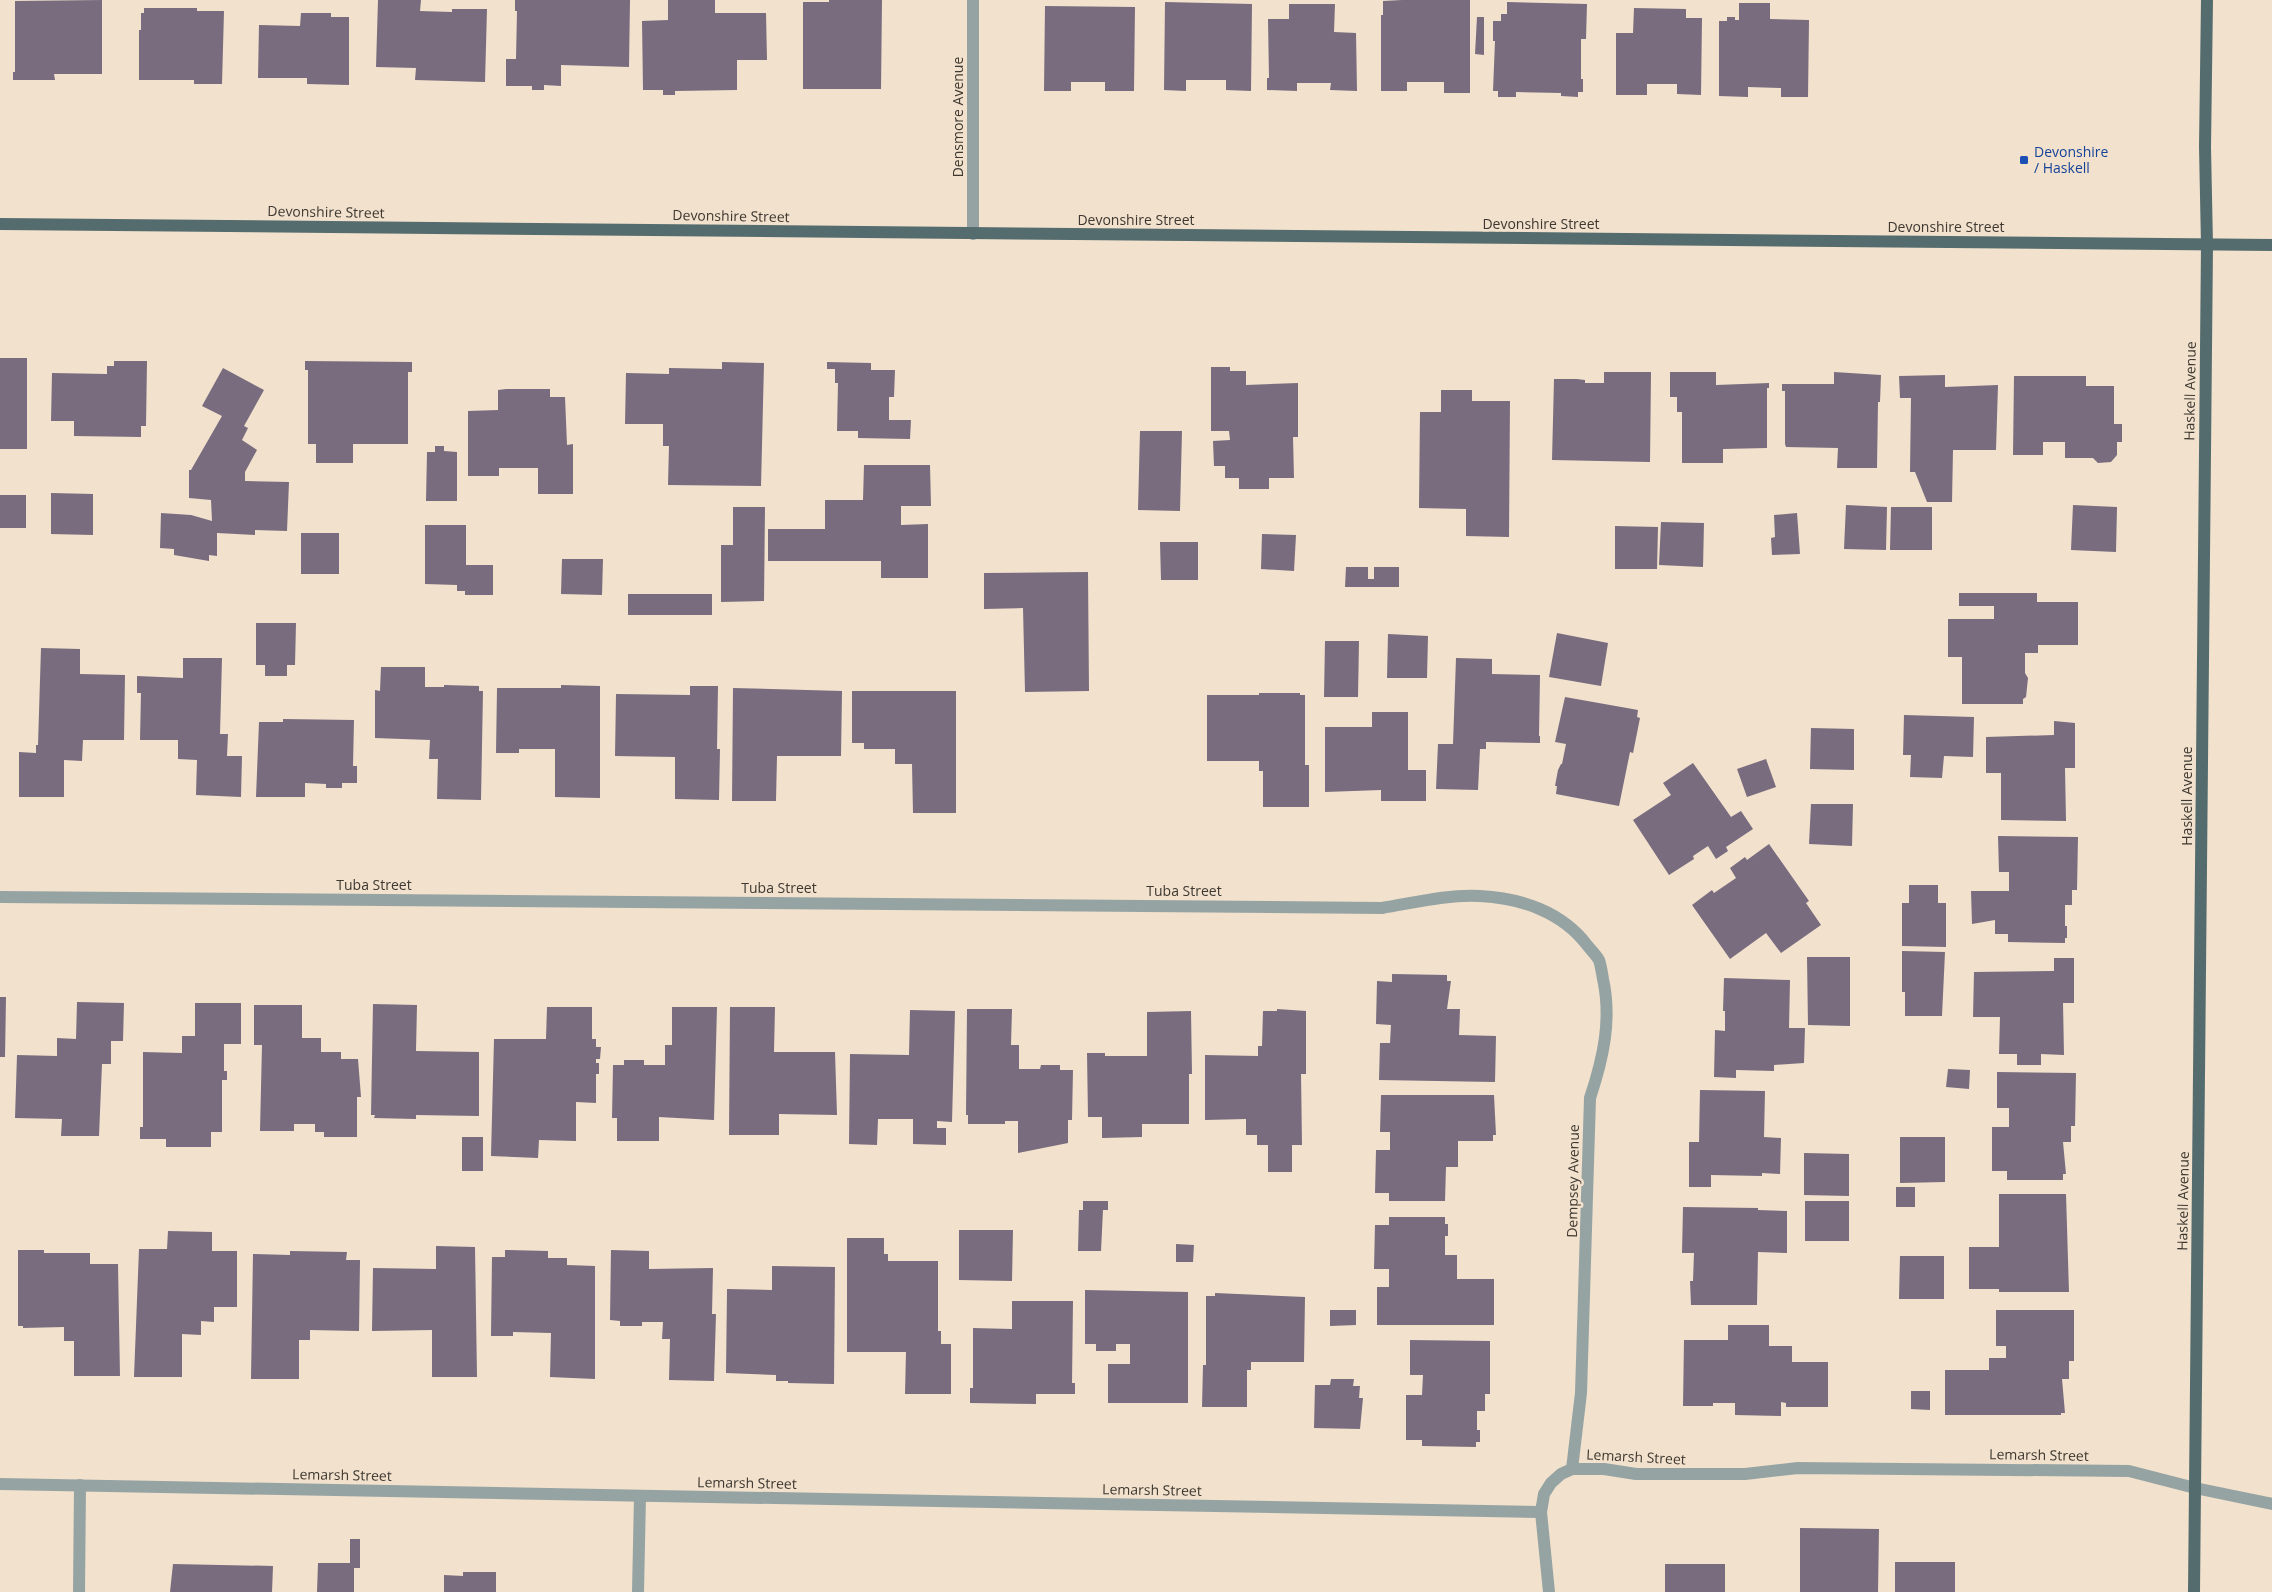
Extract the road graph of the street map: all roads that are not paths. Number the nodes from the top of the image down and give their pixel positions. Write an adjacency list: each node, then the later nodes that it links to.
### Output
1 (973, 0): 4 (street, Densmore Avenue)
2 (2207, 0): 5 (main road, Haskell Avenue)
3 (0, 224): 4 (main road, Devonshire Street)
4 (974, 234): 5 (main road, Devonshire Street)
5 (2207, 244): 6 (main road, Devonshire Street); 12 (main road, Haskell Avenue)
6 (2272, 244)
7 (0, 897): 8 (street, Tuba Street)
8 (1555, 915): 9 (street, Dempsey Avenue)
9 (1572, 1469): 12 (street, Lemarsh Street); 15 (street, Lemarsh Street)
10 (0, 1484): 11 (street, Lemarsh Street)
11 (80, 1485): 13 (street, Lemarsh Street); 16 (street)
12 (2195, 1488): 14 (street, Lemarsh Street); 19 (main road, Haskell Avenue)
13 (640, 1496): 15 (street, Lemarsh Street); 17 (street)
14 (2272, 1504)
15 (1542, 1512): 18 (street)
16 (79, 1592)
17 (638, 1592)
18 (1549, 1592)
19 (2194, 1592)

